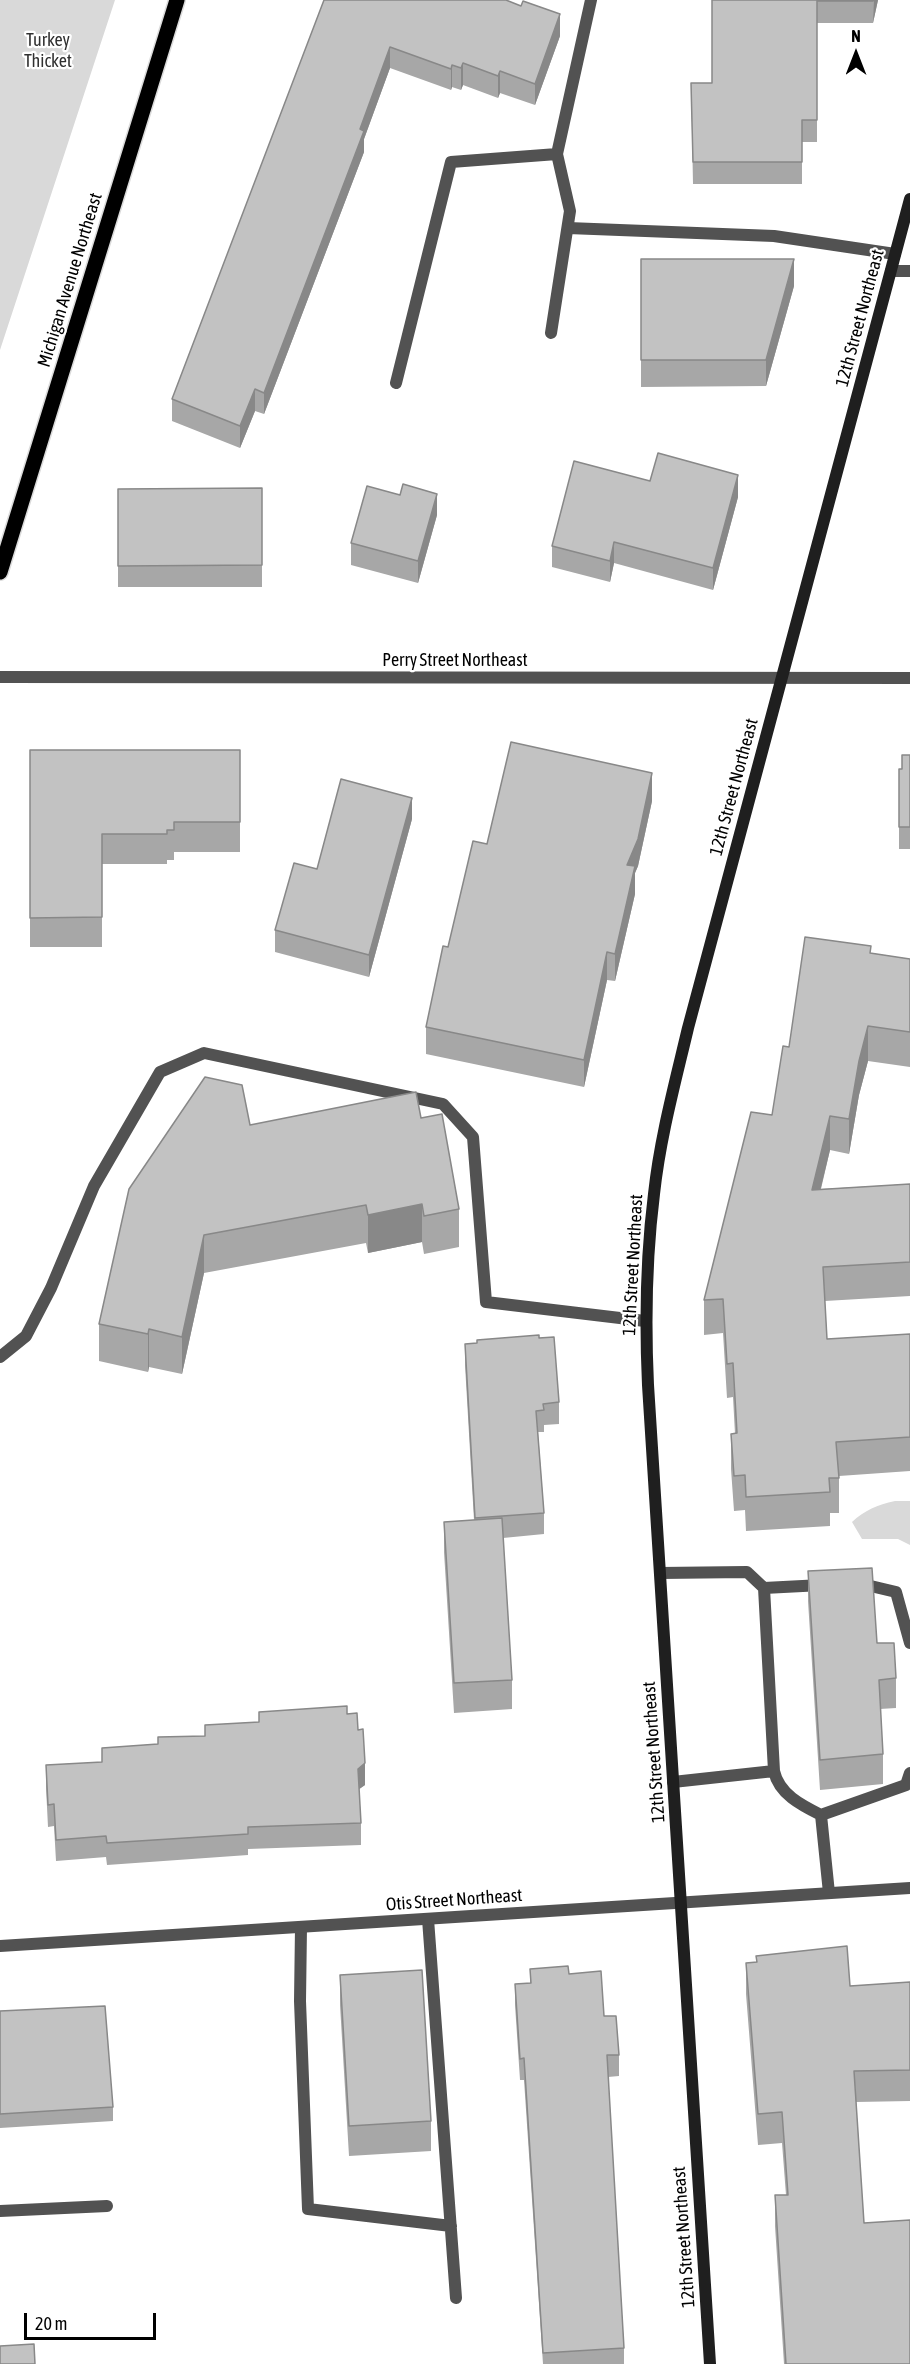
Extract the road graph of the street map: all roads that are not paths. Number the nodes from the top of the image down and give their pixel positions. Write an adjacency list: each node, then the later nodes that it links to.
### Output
1 (177, 0): 11 (main road, Michigan Avenue Northeast)
2 (591, 0): 3 (street)
3 (557, 154): 5 (street); 10 (street)
4 (910, 199): 6 (street, 12th Street Northeast)
5 (568, 228): 6 (street); 9 (street)
6 (895, 254): 7 (street, 12th Street Northeast)
7 (891, 271): 8 (street); 13 (street, 12th Street Northeast)
8 (910, 271)
9 (551, 333)
10 (396, 383)
11 (0, 573)
12 (0, 677): 13 (street, Perry Street Northeast)
13 (782, 678): 14 (street, Perry Street Northeast); 15 (street, 12th Street Northeast)
14 (910, 678)
15 (645, 1321): 16 (street); 17 (street, 12th Street Northeast)
16 (0, 1357)
17 (660, 1572): 18 (street); 22 (street, 12th Street Northeast)
18 (764, 1588): 19 (street); 20 (street)
19 (910, 1643)
20 (774, 1771): 22 (street); 23 (street)
21 (910, 1773): 23 (street)
22 (673, 1782): 26 (street, 12th Street Northeast)
23 (820, 1815): 25 (street)
24 (910, 1888): 25 (street, Otis Street Northeast)
25 (829, 1893): 26 (street, Otis Street Northeast)
26 (681, 1902): 27 (street, Otis Street Northeast); 34 (street, 12th Street Northeast)
27 (428, 1919): 28 (street, Otis Street Northeast); 32 (street)
28 (301, 1927): 29 (street, Otis Street Northeast); 32 (street)
29 (0, 1946)
30 (107, 2206): 31 (street)
31 (0, 2211)
32 (451, 2226): 33 (street)
33 (456, 2298)
34 (710, 2364)

